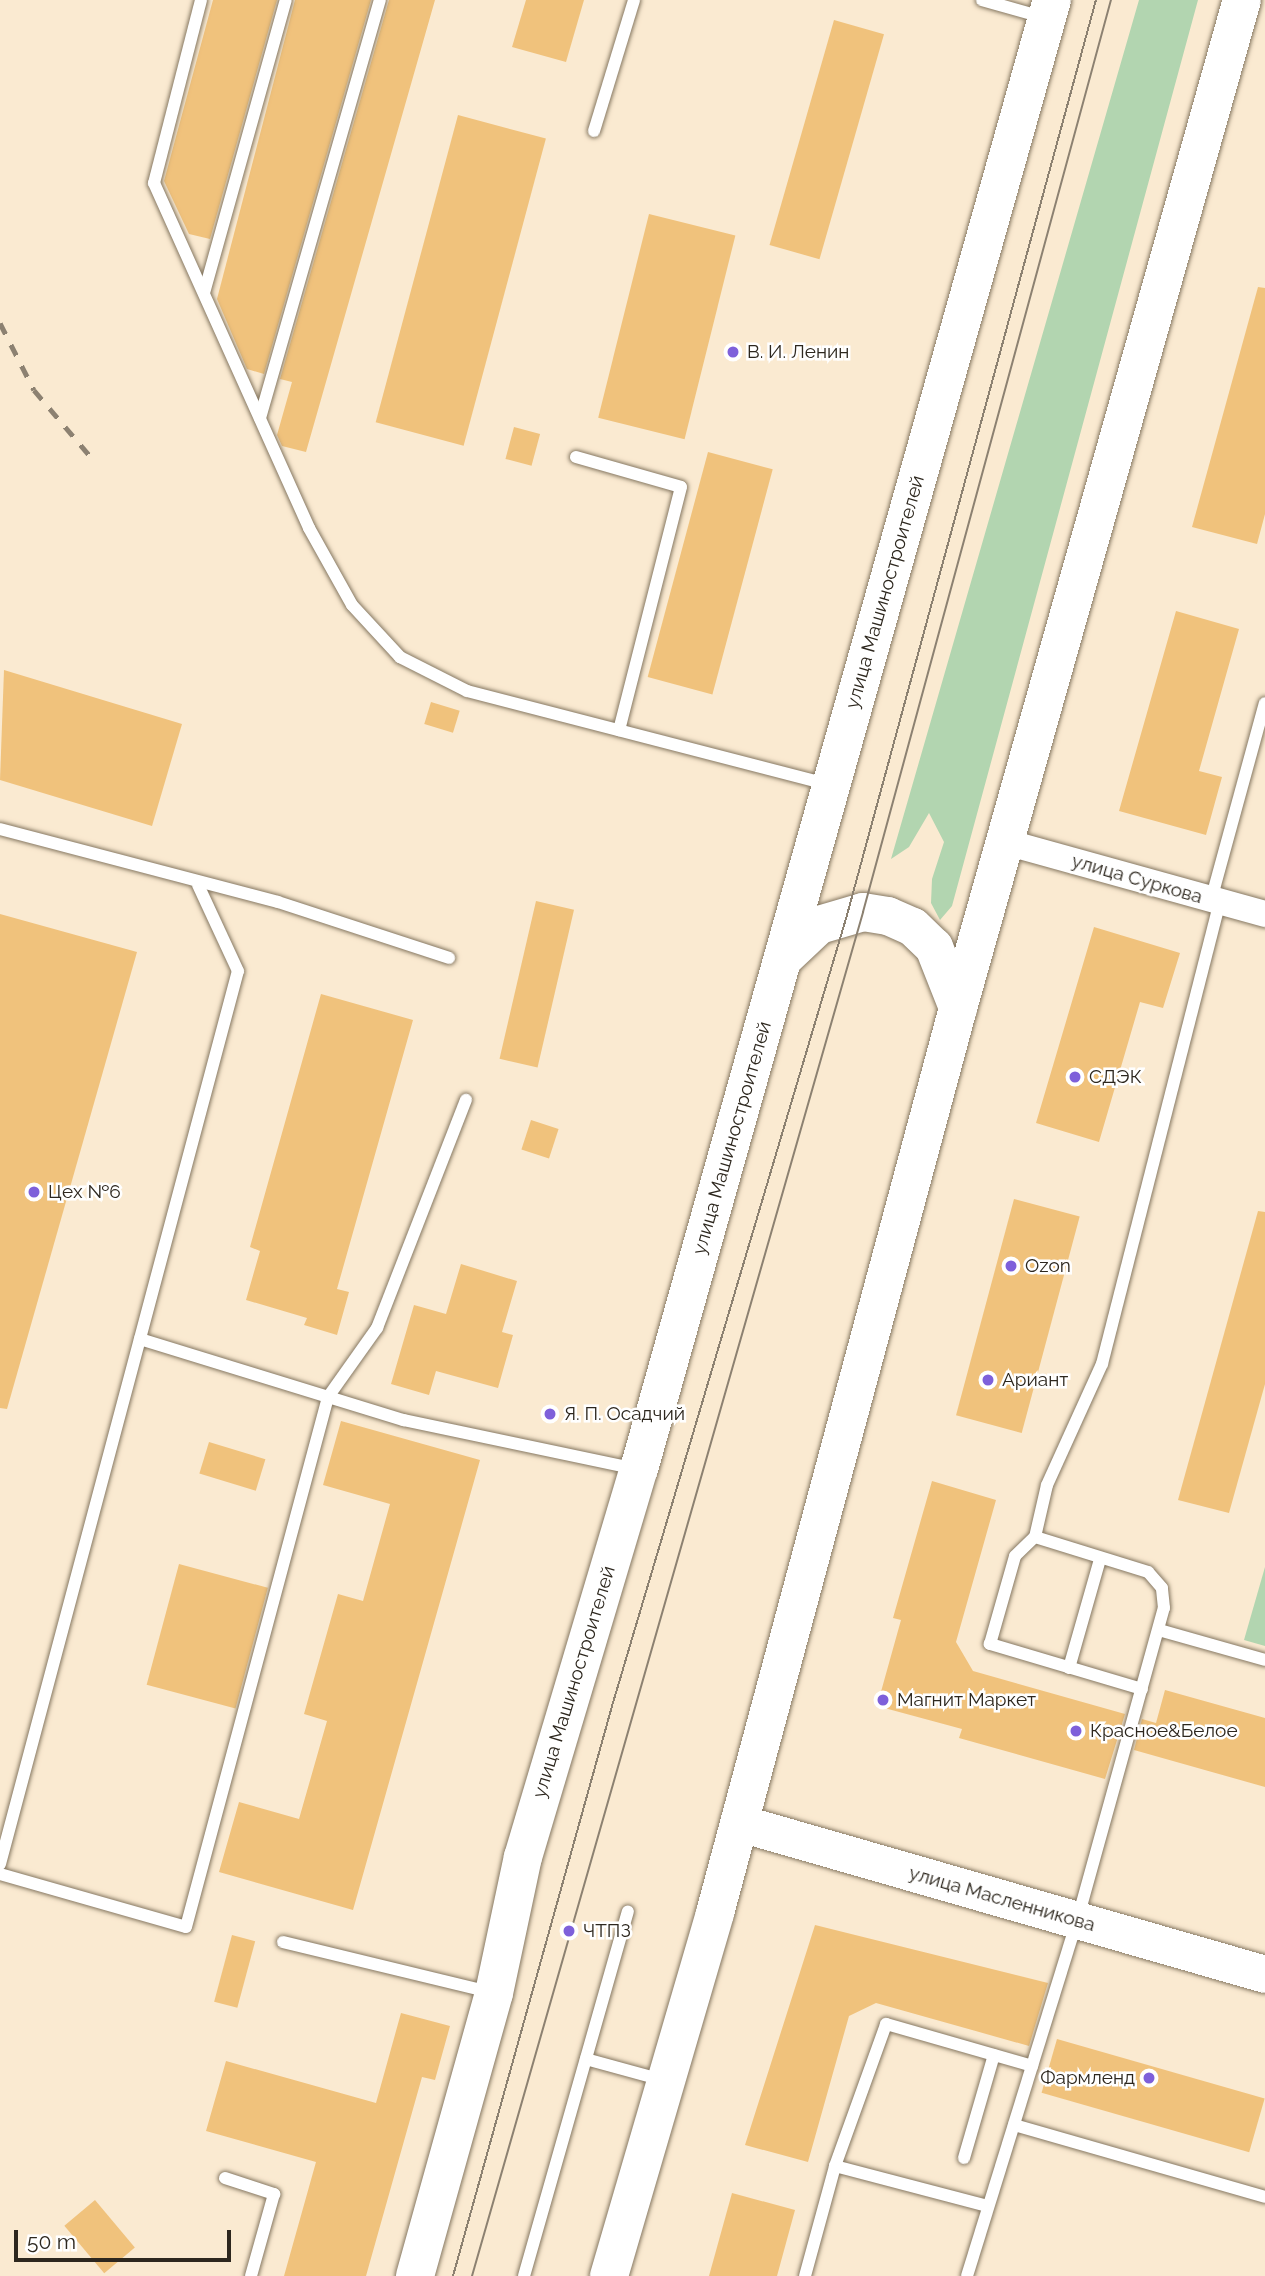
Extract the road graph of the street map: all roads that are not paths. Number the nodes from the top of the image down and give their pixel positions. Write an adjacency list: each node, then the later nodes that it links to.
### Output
1 (201, 0): 9 (lane)
2 (286, 0): 9 (lane)
3 (380, 0): 10 (lane)
4 (634, 0): 8 (lane)
5 (982, 0): 7 (lane)
6 (1242, 0): 16 (main road)
7 (1049, 9): 14 (main road, улица Машиностроителей)
8 (594, 131)
9 (204, 293): 10 (lane)
10 (260, 418): 13 (lane)
11 (576, 457): 13 (lane)
12 (1265, 703): 18 (lane)
13 (619, 730): 14 (lane)
14 (831, 785): 21 (main road, улица Машиностроителей)
15 (0, 829): 17 (lane)
16 (1009, 843): 18 (street, улица Суркова); 22 (main road)
17 (198, 885): 20 (lane); 24 (lane)
18 (1216, 901): 19 (street, улица Суркова); 27 (lane)
19 (1265, 914)
20 (449, 958)
21 (782, 960): 22 (main road); 26 (main road, улица Машиностроителей)
22 (958, 1008): 33 (main road)
23 (466, 1100): 25 (lane)
24 (139, 1339): 25 (lane); 34 (lane)
25 (328, 1397): 26 (lane); 35 (lane)
26 (639, 1469): 40 (main road, улица Машиностроителей)
27 (1035, 1537): 28 (lane); 31 (lane)
28 (1100, 1559): 29 (lane); 31 (lane)
29 (1159, 1630): 30 (lane); 32 (lane)
30 (1265, 1660)
31 (1069, 1668): 32 (lane)
32 (1142, 1689): 37 (lane)
33 (740, 1823): 37 (street, улица Масленникова); 44 (main road)
34 (0, 1864)
35 (0, 1874)
36 (628, 1912): 42 (lane)
37 (1077, 1921): 39 (street, улица Масленникова); 43 (lane)
38 (283, 1942): 40 (lane)
39 (1265, 1974)
40 (494, 1993): 52 (main road, улица Машиностроителей)
41 (994, 2056): 43 (lane); 46 (lane); 47 (lane)
42 (586, 2059): 44 (lane); 53 (lane)
43 (1032, 2066): 45 (lane)
44 (666, 2081): 54 (main road)
45 (1014, 2125): 49 (lane); 50 (lane)
46 (964, 2158)
47 (835, 2166): 50 (lane); 55 (lane)
48 (225, 2178): 51 (lane)
49 (1265, 2197)
50 (988, 2206): 56 (lane)
51 (251, 2276)
52 (415, 2276)
53 (524, 2276)
54 (609, 2276)
55 (805, 2276)
56 (967, 2276)

